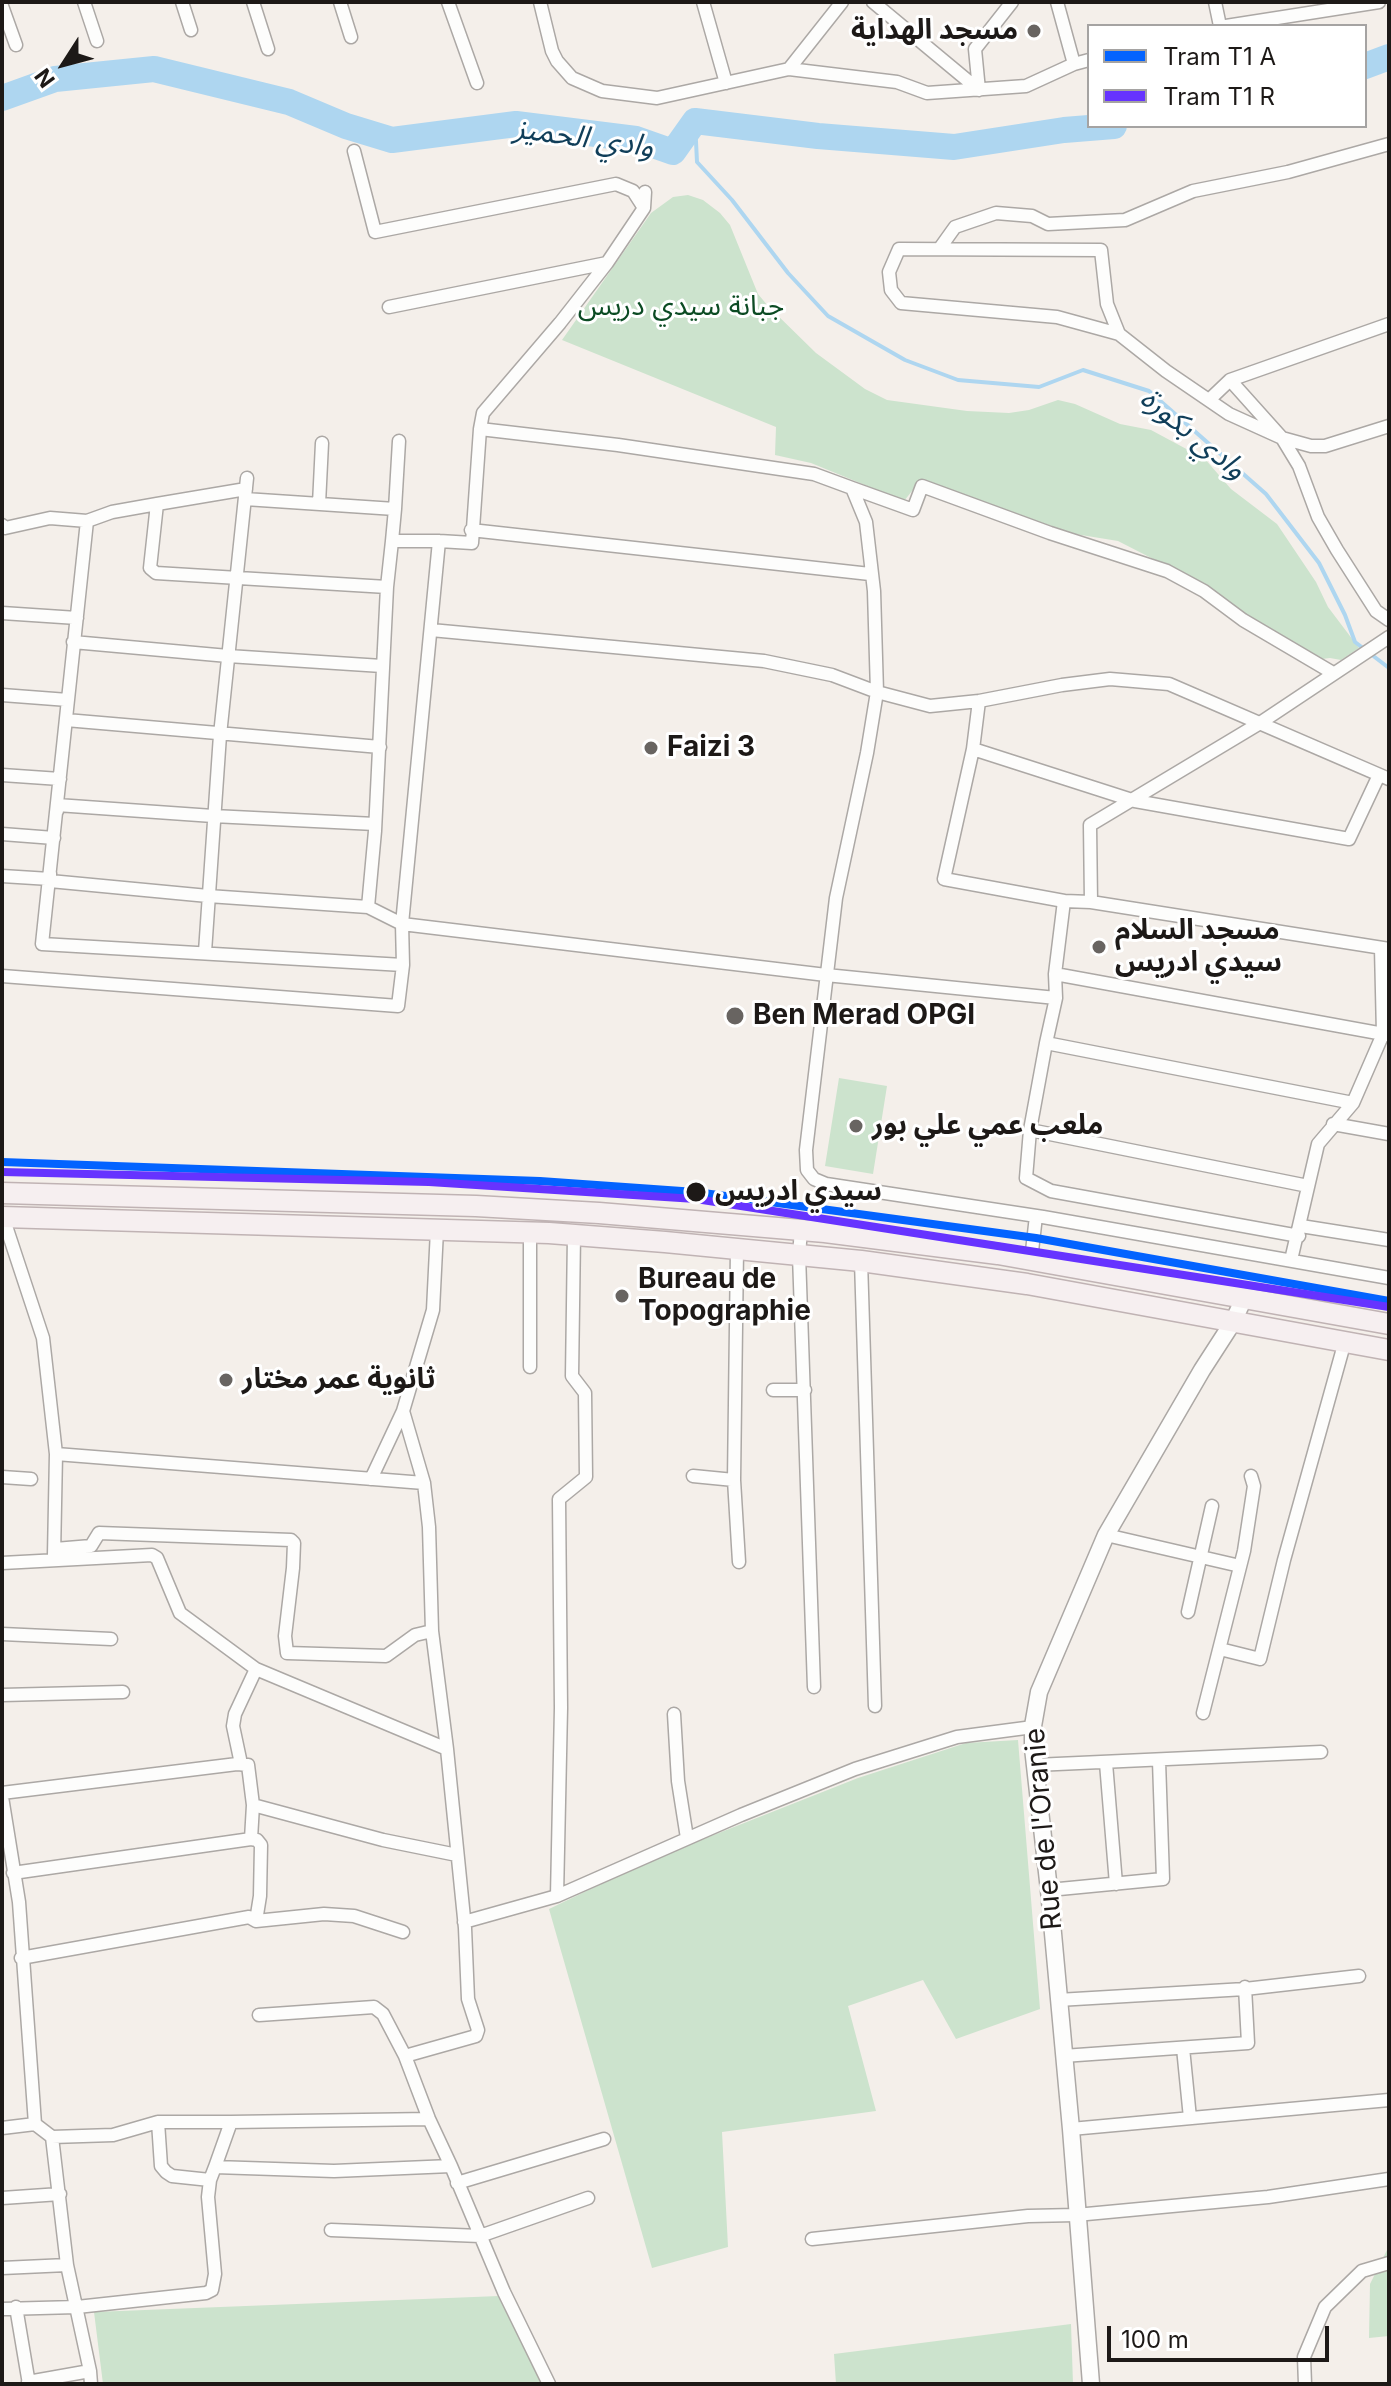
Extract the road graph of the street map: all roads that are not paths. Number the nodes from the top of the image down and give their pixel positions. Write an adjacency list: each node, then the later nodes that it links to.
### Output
1 (84, 2): 19 (street)
2 (182, 2): 17 (street)
3 (253, 2): 21 (street)
4 (340, 2): 18 (street)
5 (448, 2): 25 (street)
6 (540, 2): 26 (street)
7 (703, 2): 26 (street)
8 (842, 2): 24 (street)
9 (873, 2): 27 (street)
10 (1012, 2): 27 (street)
11 (1057, 2): 23 (street)
12 (1215, 2): 15 (street)
13 (1379, 2): 16 (street)
14 (2, 6): 20 (street)
15 (1222, 24)
16 (1236, 24)
17 (191, 30)
18 (351, 37)
19 (97, 41)
20 (16, 45)
21 (268, 49)
22 (1087, 61): 23 (street)
23 (1074, 64): 27 (street)
24 (789, 69): 26 (street); 27 (street)
25 (477, 83)
26 (726, 83)
27 (979, 90)
28 (1389, 144): 32 (street)
29 (354, 151): 31 (street)
30 (645, 192): 31 (street)
31 (644, 208): 33 (street)
32 (940, 248): 36 (street); 36 (street)
33 (607, 263): 34 (street); 40 (street)
34 (389, 307)
35 (1389, 324): 37 (street)
36 (1119, 334): 38 (street)
37 (1230, 380): 38 (street); 41 (street)
38 (1209, 400): 41 (street)
39 (1389, 426): 41 (street)
40 (480, 429): 44 (street); 51 (street)
41 (1282, 438): 59 (street)
42 (399, 441): 48 (street)
43 (322, 443): 47 (street)
44 (852, 488): 54 (street); 65 (street)
45 (246, 489): 46 (street); 47 (street); 55 (street)
46 (157, 504): 49 (street); 55 (street)
47 (319, 504): 48 (street)
48 (395, 509): 52 (street)
49 (87, 521): 50 (street); 58 (street)
50 (2, 525)
51 (471, 530): 53 (street); 54 (street)
52 (392, 541): 53 (street); 56 (street)
53 (439, 541): 60 (street)
54 (870, 574): 66 (street)
55 (235, 578): 56 (street); 63 (street)
56 (387, 587): 64 (street)
57 (2, 613): 58 (street)
58 (77, 618): 62 (street)
59 (1389, 620)
60 (431, 630): 66 (street); 90 (street)
61 (1389, 637): 65 (street)
62 (73, 642): 63 (street); 68 (street)
63 (228, 656): 64 (street); 72 (street)
64 (382, 666): 73 (street)
65 (1333, 673): 71 (street)
66 (877, 692): 69 (street); 95 (street)
67 (2, 695): 68 (street)
68 (68, 700): 70 (street)
69 (979, 701): 71 (street); 74 (street)
70 (66, 720): 72 (street); 77 (street)
71 (1260, 723): 76 (street); 78 (street)
72 (220, 735): 73 (street); 80 (street)
73 (380, 747): 81 (street)
74 (973, 749): 78 (street); 87 (street)
75 (2, 775): 77 (street)
76 (1384, 777): 78 (street)
77 (60, 779): 79 (street)
78 (1135, 801): 88 (street)
79 (57, 805): 80 (street); 83 (street); 85 (street)
80 (213, 816): 81 (street); 86 (street)
81 (375, 824): 89 (street)
82 (2, 834): 83 (street)
83 (54, 838): 85 (street)
84 (2, 876): 85 (street)
85 (50, 879): 86 (street); 92 (street)
86 (208, 896): 89 (street); 92 (street)
87 (1064, 901): 88 (street); 94 (street)
88 (1091, 902): 91 (street)
89 (368, 907): 90 (street)
90 (402, 924): 93 (street); 95 (street)
91 (1385, 948): 98 (street)
92 (205, 952): 93 (street)
93 (403, 965): 96 (street)
94 (1055, 974): 97 (street); 98 (street)
95 (826, 975): 97 (street); 107 (street)
96 (2, 976)
97 (1056, 998): 99 (street)
98 (1386, 1034): 100 (street)
99 (1046, 1043): 100 (street); 102 (street)
100 (1353, 1103): 101 (street)
101 (1333, 1124): 103 (street); 104 (street)
102 (1030, 1130): 104 (street); 105 (street)
103 (1389, 1134)
104 (1308, 1186): 111 (street)
105 (1051, 1191): 107 (street); 111 (street)
106 (2, 1193): 110 (main road)
107 (1040, 1216): 117 (street); 118 (street)
108 (2, 1217): 109 (main road); 130 (street)
109 (437, 1230): 112 (main road); 129 (street)
110 (801, 1230): 116 (street); 117 (main road)
111 (1300, 1231): 114 (street); 118 (street)
112 (530, 1232): 113 (main road); 126 (street)
113 (574, 1235): 115 (main road); 173 (street)
114 (1389, 1240)
115 (737, 1249): 116 (main road); 136 (street)
116 (799, 1255): 119 (main road); 128 (street)
117 (1031, 1260): 121 (main road)
118 (1291, 1260): 120 (street)
119 (861, 1261): 122 (main road); 154 (street)
120 (1389, 1278)
121 (1244, 1298): 122 (street, Rue de l'Oranie); 123 (main road)
122 (1233, 1322): 124 (main road); 139 (street, Rue de l'Oranie)
123 (1389, 1324)
124 (1345, 1341): 125 (main road); 149 (street)
125 (1389, 1350)
126 (530, 1367)
127 (773, 1390): 128 (street)
128 (805, 1390): 151 (street)
129 (403, 1411): 135 (street); 137 (street)
130 (56, 1454): 135 (street); 140 (street)
131 (693, 1476): 136 (street)
132 (1251, 1476): 144 (street)
133 (2, 1477): 134 (street)
134 (31, 1479)
135 (371, 1479): 137 (street)
136 (734, 1480): 142 (street)
137 (424, 1483): 146 (street)
138 (1212, 1506): 141 (street)
139 (1106, 1535): 141 (street); 157 (street, Rue de l'Oranie)
140 (54, 1554): 143 (street); 146 (street); 150 (street)
141 (1201, 1557): 144 (street); 145 (street)
142 (739, 1562)
143 (2, 1563)
144 (1240, 1566): 149 (street)
145 (1188, 1612)
146 (432, 1631): 158 (street)
147 (2, 1634): 148 (street)
148 (111, 1639)
149 (1220, 1649): 155 (street)
150 (256, 1669): 158 (street); 162 (street)
151 (814, 1687)
152 (123, 1692): 153 (street)
153 (2, 1695)
154 (875, 1706)
155 (1203, 1713)
156 (674, 1714): 167 (street)
157 (1033, 1727): 163 (street, Rue de l'Oranie); 167 (street)
158 (447, 1749): 169 (street)
159 (1321, 1752): 160 (street)
160 (1159, 1761): 161 (street); 171 (street)
161 (1106, 1763): 163 (street); 171 (street)
162 (237, 1764): 164 (street); 165 (street)
163 (1035, 1765): 172 (street, Rue de l'Oranie)
164 (2, 1795): 166 (street)
165 (253, 1805): 168 (street); 169 (street)
166 (4, 1820): 170 (street)
167 (687, 1838): 173 (street)
168 (251, 1839): 170 (street); 176 (street)
169 (457, 1855): 177 (street)
170 (13, 1873): 175 (street)
171 (1116, 1884): 172 (street)
172 (1049, 1890): 182 (street, Rue de l'Oranie)
173 (557, 1896): 177 (street)
174 (2, 1900): 175 (street)
175 (19, 1902): 179 (street)
176 (256, 1921): 178 (street); 179 (street)
177 (464, 1922): 185 (street)
178 (403, 1932)
179 (21, 1958): 192 (street)
180 (1359, 1976): 181 (street)
181 (1245, 1988): 182 (street); 184 (street)
182 (1058, 2000): 186 (street, Rue de l'Oranie)
183 (259, 2015): 185 (street)
184 (1183, 2048): 186 (street); 188 (street)
185 (405, 2056): 189 (street)
186 (1063, 2056): 194 (street, Rue de l'Oranie)
187 (1389, 2100): 188 (street)
188 (1190, 2118): 194 (street)
189 (429, 2119): 191 (street); 197 (street)
190 (158, 2122): 191 (street); 195 (street); 200 (street)
191 (231, 2122): 198 (street)
192 (35, 2124): 193 (street); 195 (street)
193 (2, 2128)
194 (1071, 2129): 205 (street, Rue de l'Oranie)
195 (52, 2137): 202 (street)
196 (604, 2139): 201 (street)
197 (451, 2166): 198 (street); 201 (street)
198 (215, 2167): 200 (street)
199 (1389, 2179): 205 (street)
200 (210, 2180): 213 (street)
201 (457, 2183): 207 (street)
202 (60, 2194): 203 (street); 210 (street)
203 (2, 2198)
204 (588, 2198): 207 (street)
205 (1076, 2215): 208 (street); 218 (street, Rue de l'Oranie)
206 (331, 2230): 207 (street)
207 (480, 2236): 217 (street)
208 (812, 2239)
209 (1389, 2263): 219 (street)
210 (67, 2265): 211 (street); 213 (street)
211 (2, 2268)
212 (16, 2307): 213 (street); 214 (street); 216 (street)
213 (77, 2307): 215 (street)
214 (2, 2309)
215 (91, 2378): 216 (street)
216 (28, 2383)
217 (549, 2384)
218 (1091, 2384)
219 (1305, 2384)

